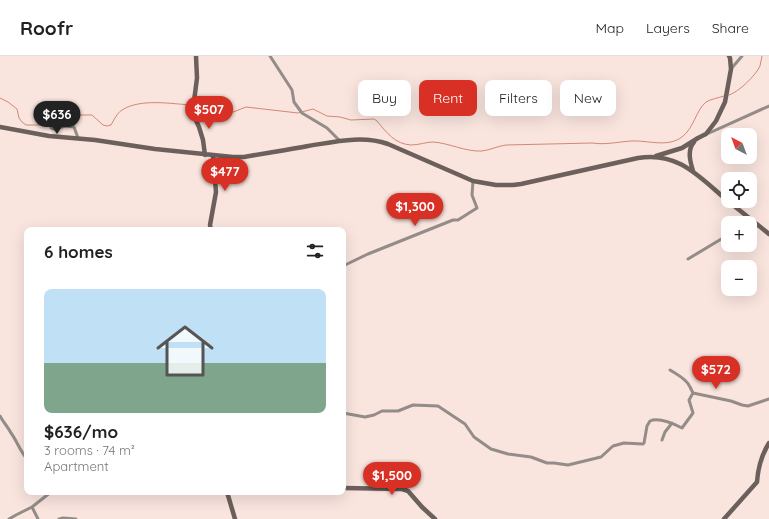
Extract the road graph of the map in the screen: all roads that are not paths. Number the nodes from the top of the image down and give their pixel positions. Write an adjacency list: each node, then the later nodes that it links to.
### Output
1 (196, 56): 13 (main road)
2 (270, 56): 12 (street)
3 (729, 56): 5 (main road)
4 (742, 56): 5 (street)
5 (731, 69): 9 (main road)
6 (769, 106): 9 (street)
7 (49, 116): 10 (street)
8 (0, 127): 10 (main road)
9 (706, 134): 11 (main road)
10 (78, 138): 13 (main road)
11 (698, 138): 15 (main road); 16 (main road)
12 (341, 141): 14 (main road); 17 (main road)
13 (205, 155): 14 (main road)
14 (213, 156): 22 (main road)
15 (654, 156): 16 (main road); 17 (main road)
16 (693, 171): 18 (main road)
17 (473, 181): 26 (street)
18 (721, 195)
19 (735, 208): 20 (main road)
20 (744, 216)
21 (757, 226): 23 (main road)
22 (210, 227)
23 (769, 234)
24 (721, 239): 25 (street)
25 (688, 259)
26 (346, 265)
27 (670, 370): 28 (street)
28 (693, 393): 29 (street); 32 (street)
29 (769, 399)
30 (346, 414): 32 (street)
31 (0, 416): 35 (street)
32 (672, 423): 33 (street)
33 (662, 440)
34 (769, 443): 46 (main road)
35 (24, 455)
36 (346, 488): 45 (main road)
37 (47, 495): 39 (street)
38 (228, 495): 44 (main road)
39 (32, 507): 40 (street); 41 (street)
40 (9, 519)
41 (38, 519)
42 (59, 519): 43 (street)
43 (76, 519)
44 (235, 519)
45 (435, 519)
46 (724, 519)

